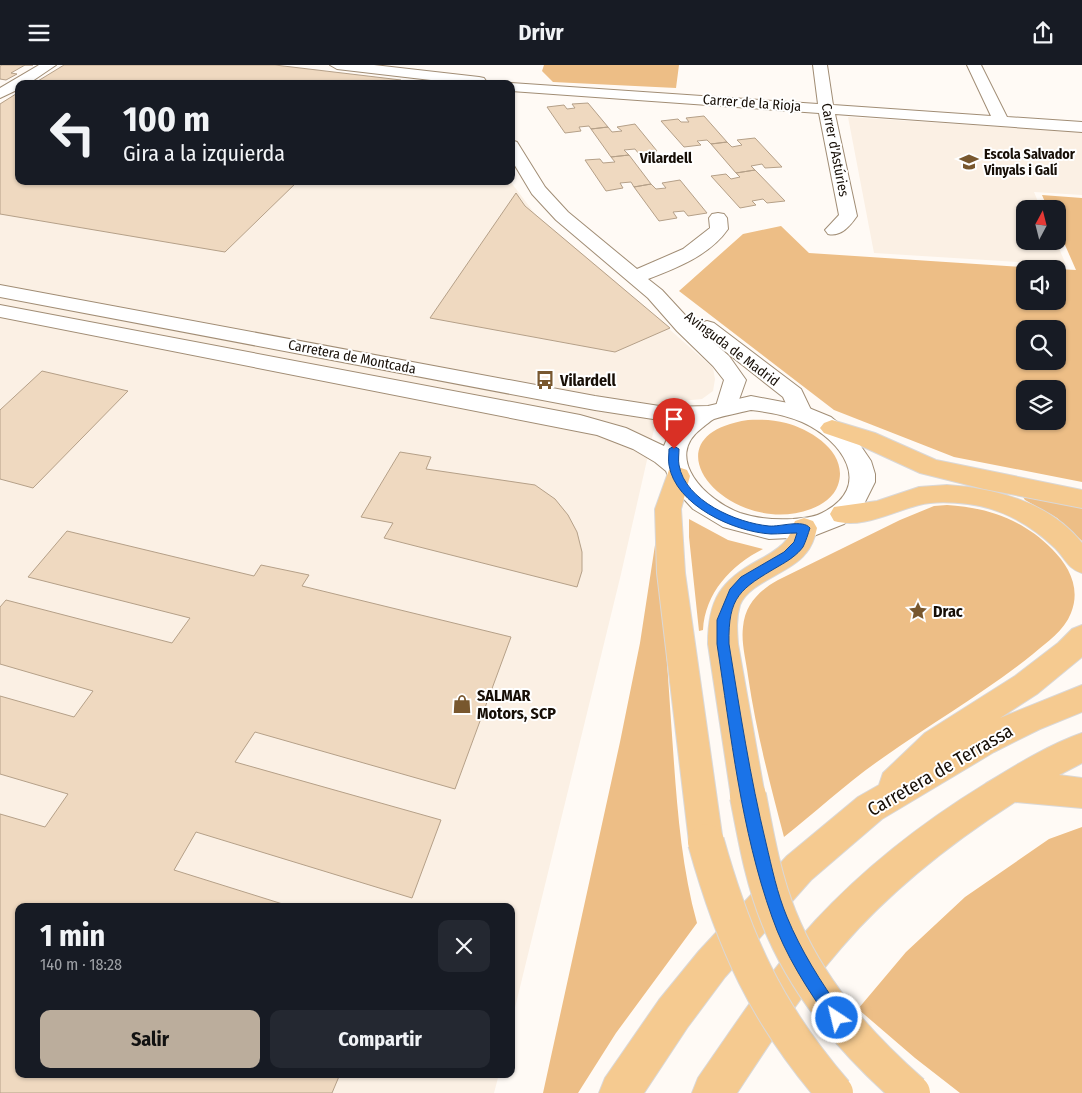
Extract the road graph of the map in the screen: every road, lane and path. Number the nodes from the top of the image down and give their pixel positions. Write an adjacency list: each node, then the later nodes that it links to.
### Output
1 (49, 65): 6 (street)
2 (337, 65): 7 (street)
3 (474, 65): 8 (street)
4 (820, 65): 12 (street, Carrer d'Astúries)
5 (974, 65): 13 (street)
6 (24, 80)
7 (463, 80)
8 (479, 80)
9 (519, 83): 12 (street, Carrer de la Rioja)
10 (15, 85): 11 (street)
11 (0, 94)
12 (826, 108): 13 (street, Carrer de la Rioja); 17 (street, Carrer d'Astúries)
13 (1001, 120): 14 (street, Carrer de la Rioja)
14 (1082, 127)
15 (515, 152): 18 (street, Avinguda de Madrid)
16 (718, 218): 18 (street)
17 (834, 230)
18 (634, 277): 20 (street, Avinguda de Madrid)
19 (0, 291): 22 (street, Carretera de Montcada)
20 (655, 294): 22 (street, Avinguda de Madrid); 23 (street, Avinguda de Madrid)
21 (0, 311): 25 (street, Carretera de Montcada)
22 (716, 409): 23 (street); 25 (street)
23 (800, 412): 24 (street)
24 (832, 428): 26 (main road); 27 (street)
25 (676, 471): 28 (street); 38 (main road, bridge)
26 (1082, 499)
27 (843, 514): 28 (street); 29 (main road)
28 (804, 528): 39 (main road, bridge)
29 (1082, 563)
30 (1082, 637): 35 (main road)
31 (1082, 698): 35 (main road, Carretera de Terrassa)
32 (1082, 747): 33 (main road)
33 (1010, 786): 34 (main road); 37 (main road)
34 (1082, 793)
35 (870, 808): 36 (main road, Carretera de Terrassa)
36 (620, 1093)
37 (713, 1093)
38 (835, 1093)
39 (912, 1093)

